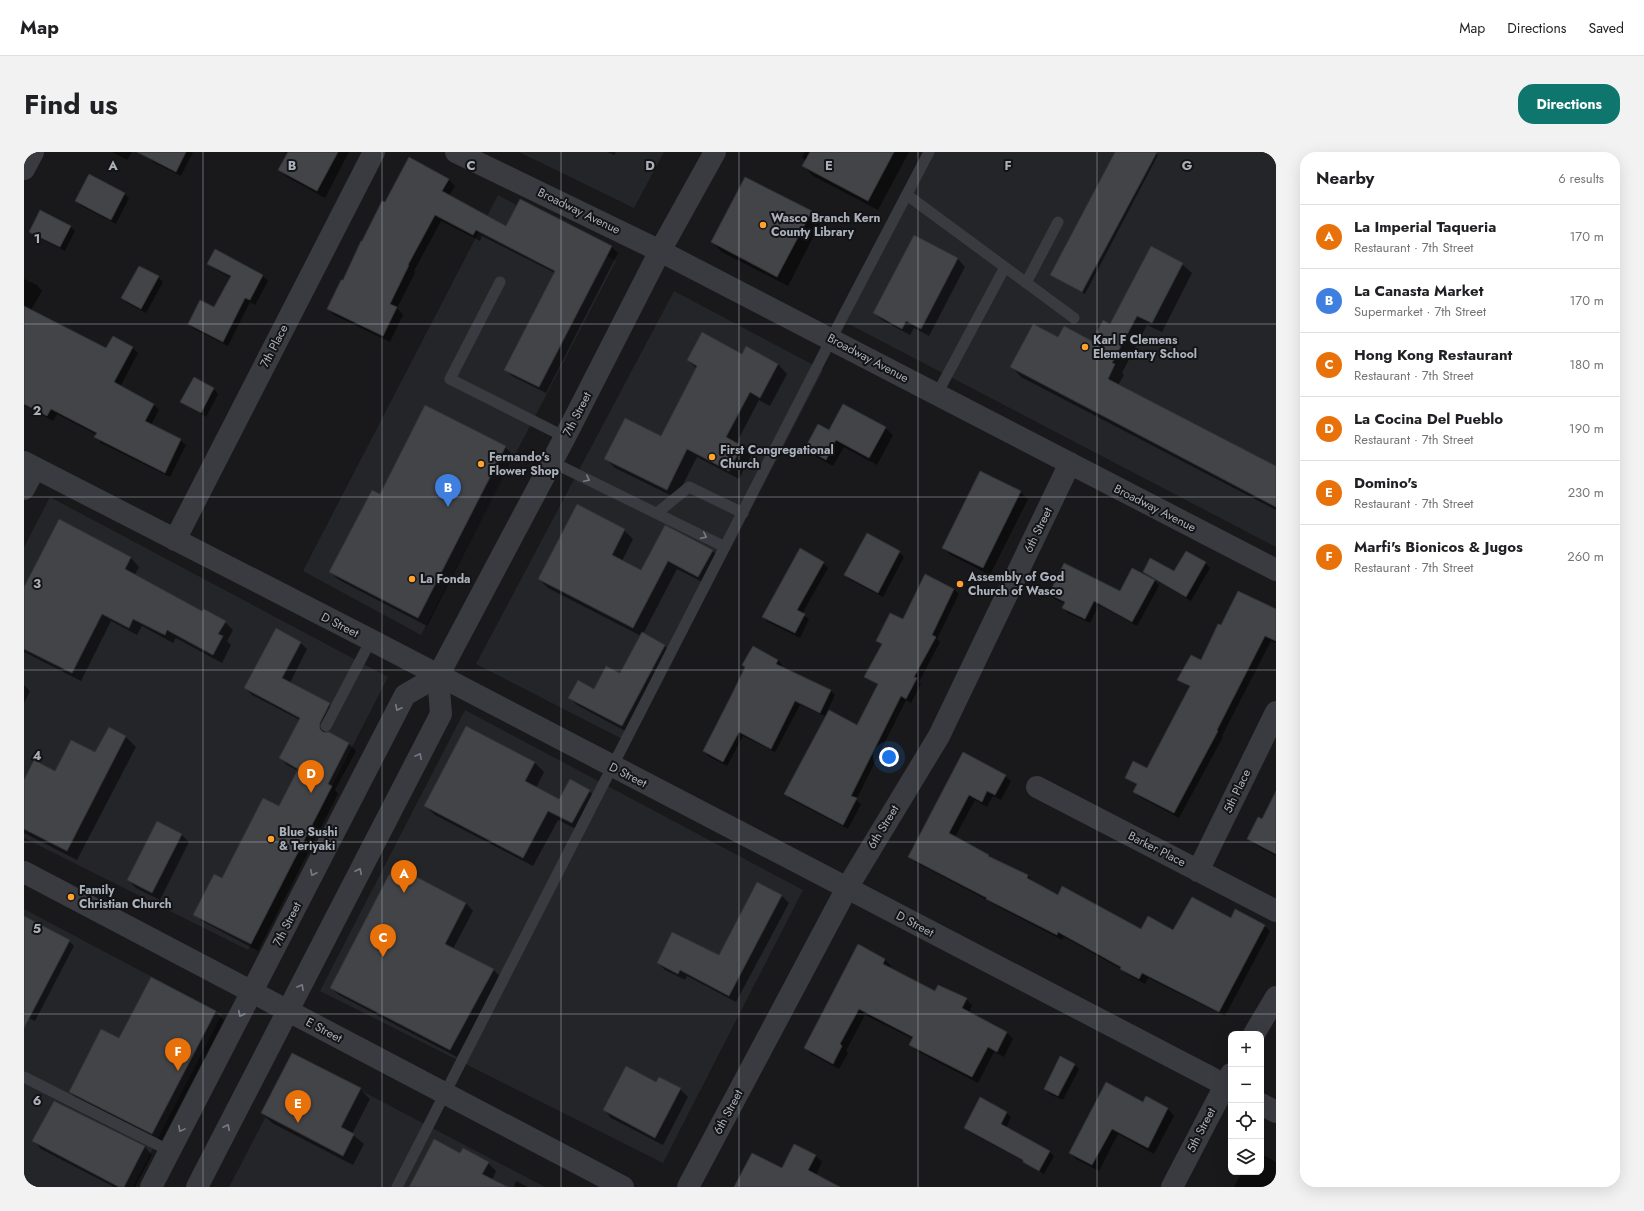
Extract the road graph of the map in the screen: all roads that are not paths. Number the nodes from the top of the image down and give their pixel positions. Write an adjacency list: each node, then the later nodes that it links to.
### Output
1 (33, 152): 6 (street)
2 (374, 152): 23 (street, 7th Place)
3 (456, 152): 9 (street, Broadway Avenue)
4 (715, 152): 9 (street, 7th Street)
5 (929, 152): 7 (lane)
6 (24, 169)
7 (907, 195): 10 (lane); 14 (lane)
8 (1058, 222): 12 (lane)
9 (660, 251): 14 (street, Broadway Avenue); 16 (street, 7th Street)
10 (1005, 267): 12 (lane); 15 (lane)
11 (500, 282): 16 (lane)
12 (1026, 283): 13 (lane)
13 (1074, 318)
14 (832, 339): 15 (street, Broadway Avenue); 22 (lane)
15 (937, 394): 18 (street, Broadway Avenue)
16 (565, 437): 17 (street, 7th Street)
17 (552, 462): 21 (lane, one-way to 21); 27 (street, 7th Street)
18 (1070, 463): 25 (street, Broadway Avenue); 34 (street, 6th Street)
19 (30, 465): 20 (street); 23 (street, D Street)
20 (24, 489)
21 (657, 513): 22 (lane); 24 (lane, one-way to 24)
22 (743, 513): 24 (lane)
23 (174, 540): 26 (street, D Street)
24 (726, 547): 30 (lane)
25 (1276, 570)
26 (371, 640): 27 (street, D Street); 29 (lane)
27 (438, 676): 30 (street, D Street); 36 (street, 7th Street, one-way to 36); 38 (street, one-way to 27)
28 (1276, 712): 32 (street, 5th Place)
29 (326, 726)
30 (613, 767): 34 (street, D Street); 43 (lane)
31 (1037, 787): 32 (street, Barker Place)
32 (1198, 871): 35 (street, Barker Place)
33 (24, 872): 36 (street, E Street)
34 (847, 888): 41 (street, D Street); 51 (street, 6th Street)
35 (1276, 911)
36 (252, 992): 38 (street, E Street); 46 (street, 7th Street, one-way to 46)
37 (1276, 997): 39 (street)
38 (288, 1011): 43 (street, E Street); 48 (street, one-way to 38)
39 (1256, 1031)
40 (24, 1077): 46 (lane)
41 (1228, 1081)
42 (1228, 1084): 52 (street, 5th Street)
43 (444, 1094): 49 (lane); 50 (street, E Street)
44 (1264, 1106): 45 (street)
45 (1276, 1112)
46 (170, 1151): 47 (street, 7th Street)
47 (151, 1187)
48 (197, 1187)
49 (397, 1187)
50 (623, 1187)
51 (688, 1187)
52 (1172, 1187)

